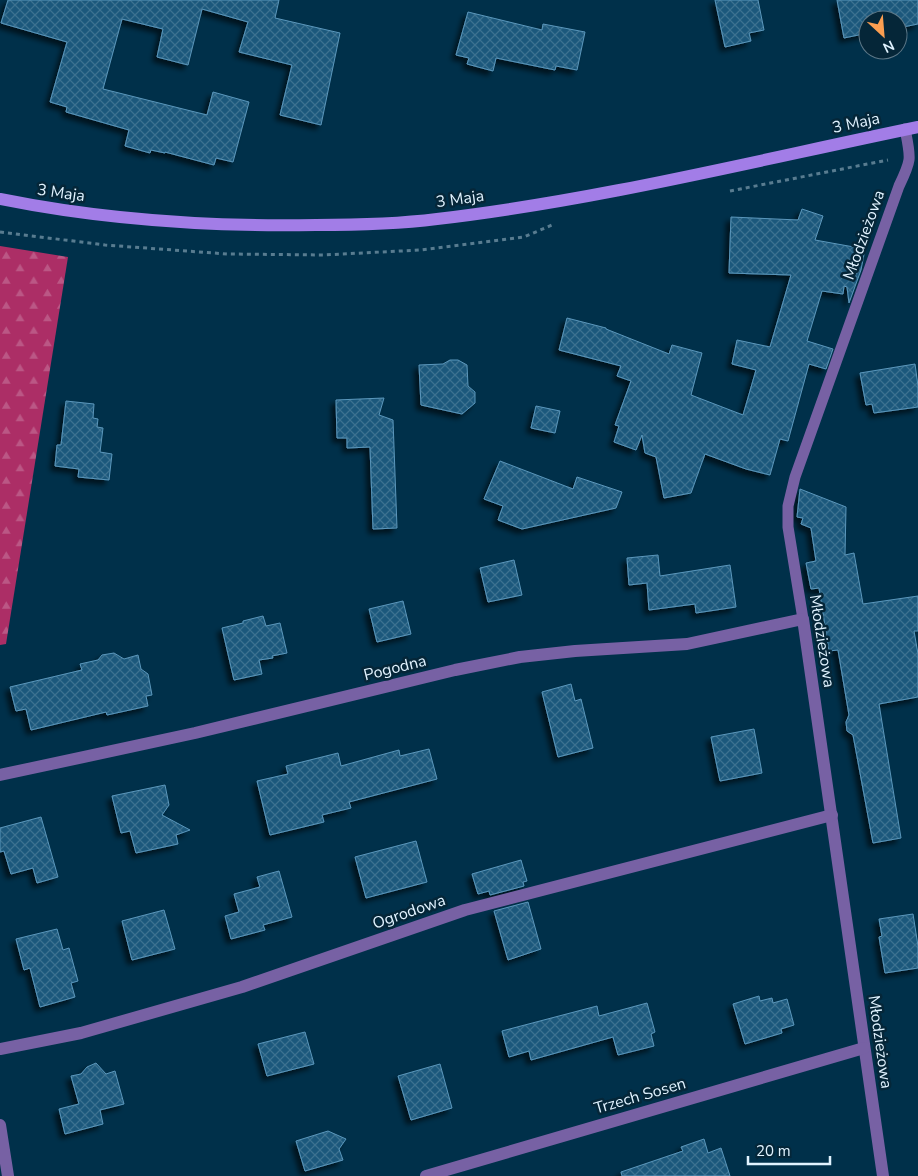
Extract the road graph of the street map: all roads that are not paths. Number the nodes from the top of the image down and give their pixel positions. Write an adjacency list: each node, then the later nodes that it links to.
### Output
1 (912, 128): 2 (street, 3 Maja); 3 (lane, Młodzieżowa)
2 (0, 199)
3 (803, 619): 4 (street, Pogodna); 5 (street, Młodzieżowa)
4 (0, 775)
5 (832, 815): 6 (street, Młodzieżowa); 7 (street, Ogrodowa)
6 (864, 1048): 10 (street, Trzech Sosen); 11 (street, Młodzieżowa)
7 (0, 1049)
8 (0, 1126): 9 (street)
9 (8, 1176)
10 (426, 1176)
11 (884, 1176)

